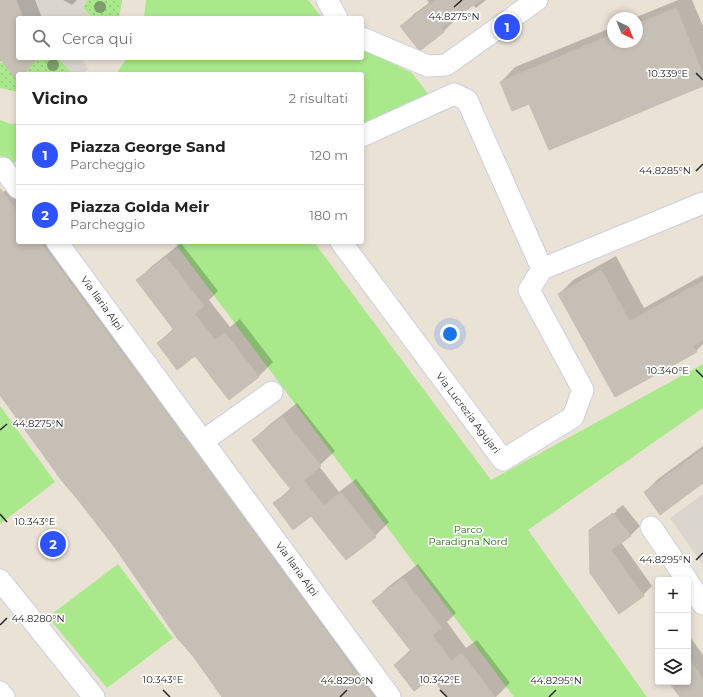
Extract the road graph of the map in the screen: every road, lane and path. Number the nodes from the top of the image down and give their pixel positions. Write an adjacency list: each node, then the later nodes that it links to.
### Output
1 (326, 0): 3 (street)
2 (537, 0): 4 (street)
3 (335, 16)
4 (364, 39)
5 (364, 135): 11 (street)
6 (3, 168): 7 (street)
7 (16, 185)
8 (703, 203): 11 (street)
9 (59, 244): 13 (street, Via Ilaria Alpi)
10 (342, 244): 11 (street, Via Lucrezia Agujari)
11 (542, 269)
12 (272, 392): 13 (street)
13 (203, 442): 22 (street, Via Ilaria Alpi)
14 (651, 527): 15 (street)
15 (684, 577)
16 (0, 580): 21 (street)
17 (691, 587): 18 (street)
18 (703, 604)
19 (0, 692): 20 (street)
20 (4, 697)
21 (94, 697)
22 (390, 697)

